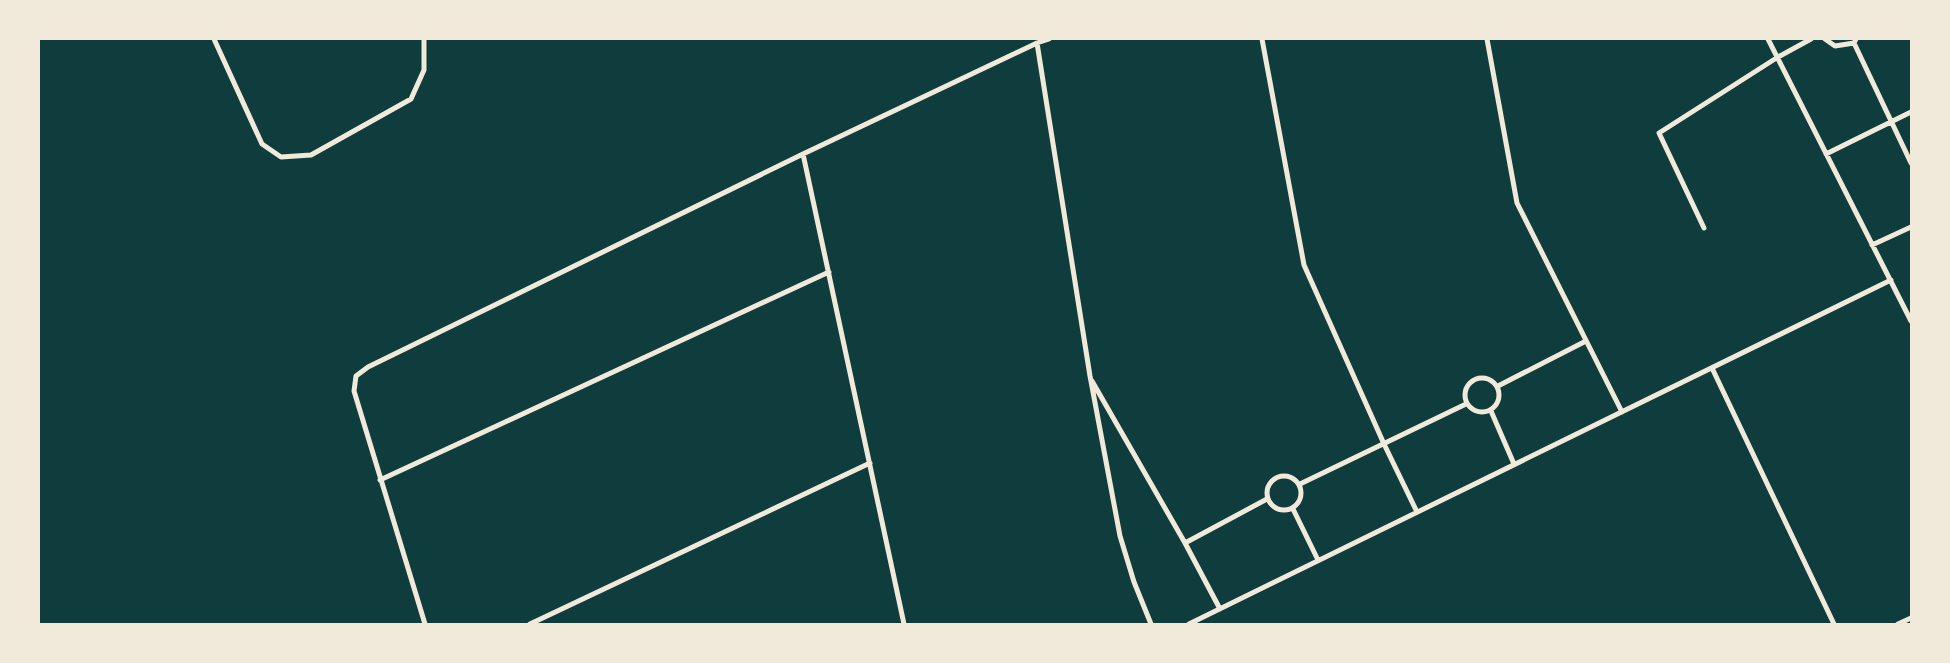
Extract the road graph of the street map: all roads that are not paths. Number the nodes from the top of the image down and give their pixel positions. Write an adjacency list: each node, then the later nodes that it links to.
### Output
1 (214, 39): 2 (street)
2 (424, 39)
3 (1049, 39): 10 (street)
4 (1262, 39): 30 (street)
5 (1487, 39): 23 (street)
6 (1768, 39): 11 (street)
7 (1811, 39): 11 (street)
8 (1825, 39): 9 (street)
9 (1855, 41): 13 (street)
10 (1036, 43): 14 (street); 25 (street)
11 (1778, 57): 15 (street); 18 (street)
12 (1911, 112): 13 (street)
13 (1892, 121): 15 (street); 16 (street)
14 (803, 154): 20 (street); 33 (street)
15 (1826, 154): 19 (street)
16 (1911, 163)
17 (1911, 227): 19 (street)
18 (1704, 228)
19 (1872, 245): 21 (street)
20 (829, 272): 31 (street); 33 (street)
21 (1891, 280): 22 (street); 24 (street)
22 (1911, 321)
23 (1586, 342): 26 (street); 29 (street)
24 (1712, 368): 29 (street); 47 (street)
25 (1090, 376): 38 (street); 45 (street)
26 (1498, 386): 27 (street); 28 (street)
27 (1466, 404): 28 (street); 30 (street)
28 (1491, 411): 32 (street)
29 (1622, 412): 32 (street)
30 (1384, 444): 34 (street); 37 (street)
31 (870, 463): 43 (street); 44 (street)
32 (1514, 464): 37 (street)
33 (380, 480): 42 (street)
34 (1300, 484): 35 (street); 36 (street)
35 (1267, 499): 36 (street); 38 (street)
36 (1293, 509): 39 (street)
37 (1417, 512): 39 (street)
38 (1185, 543): 40 (street)
39 (1318, 560): 40 (street)
40 (1220, 609): 46 (street)
41 (1911, 618): 48 (street)
42 (425, 624)
43 (530, 624)
44 (904, 624)
45 (1151, 624)
46 (1189, 624)
47 (1834, 624)
48 (1898, 624)

